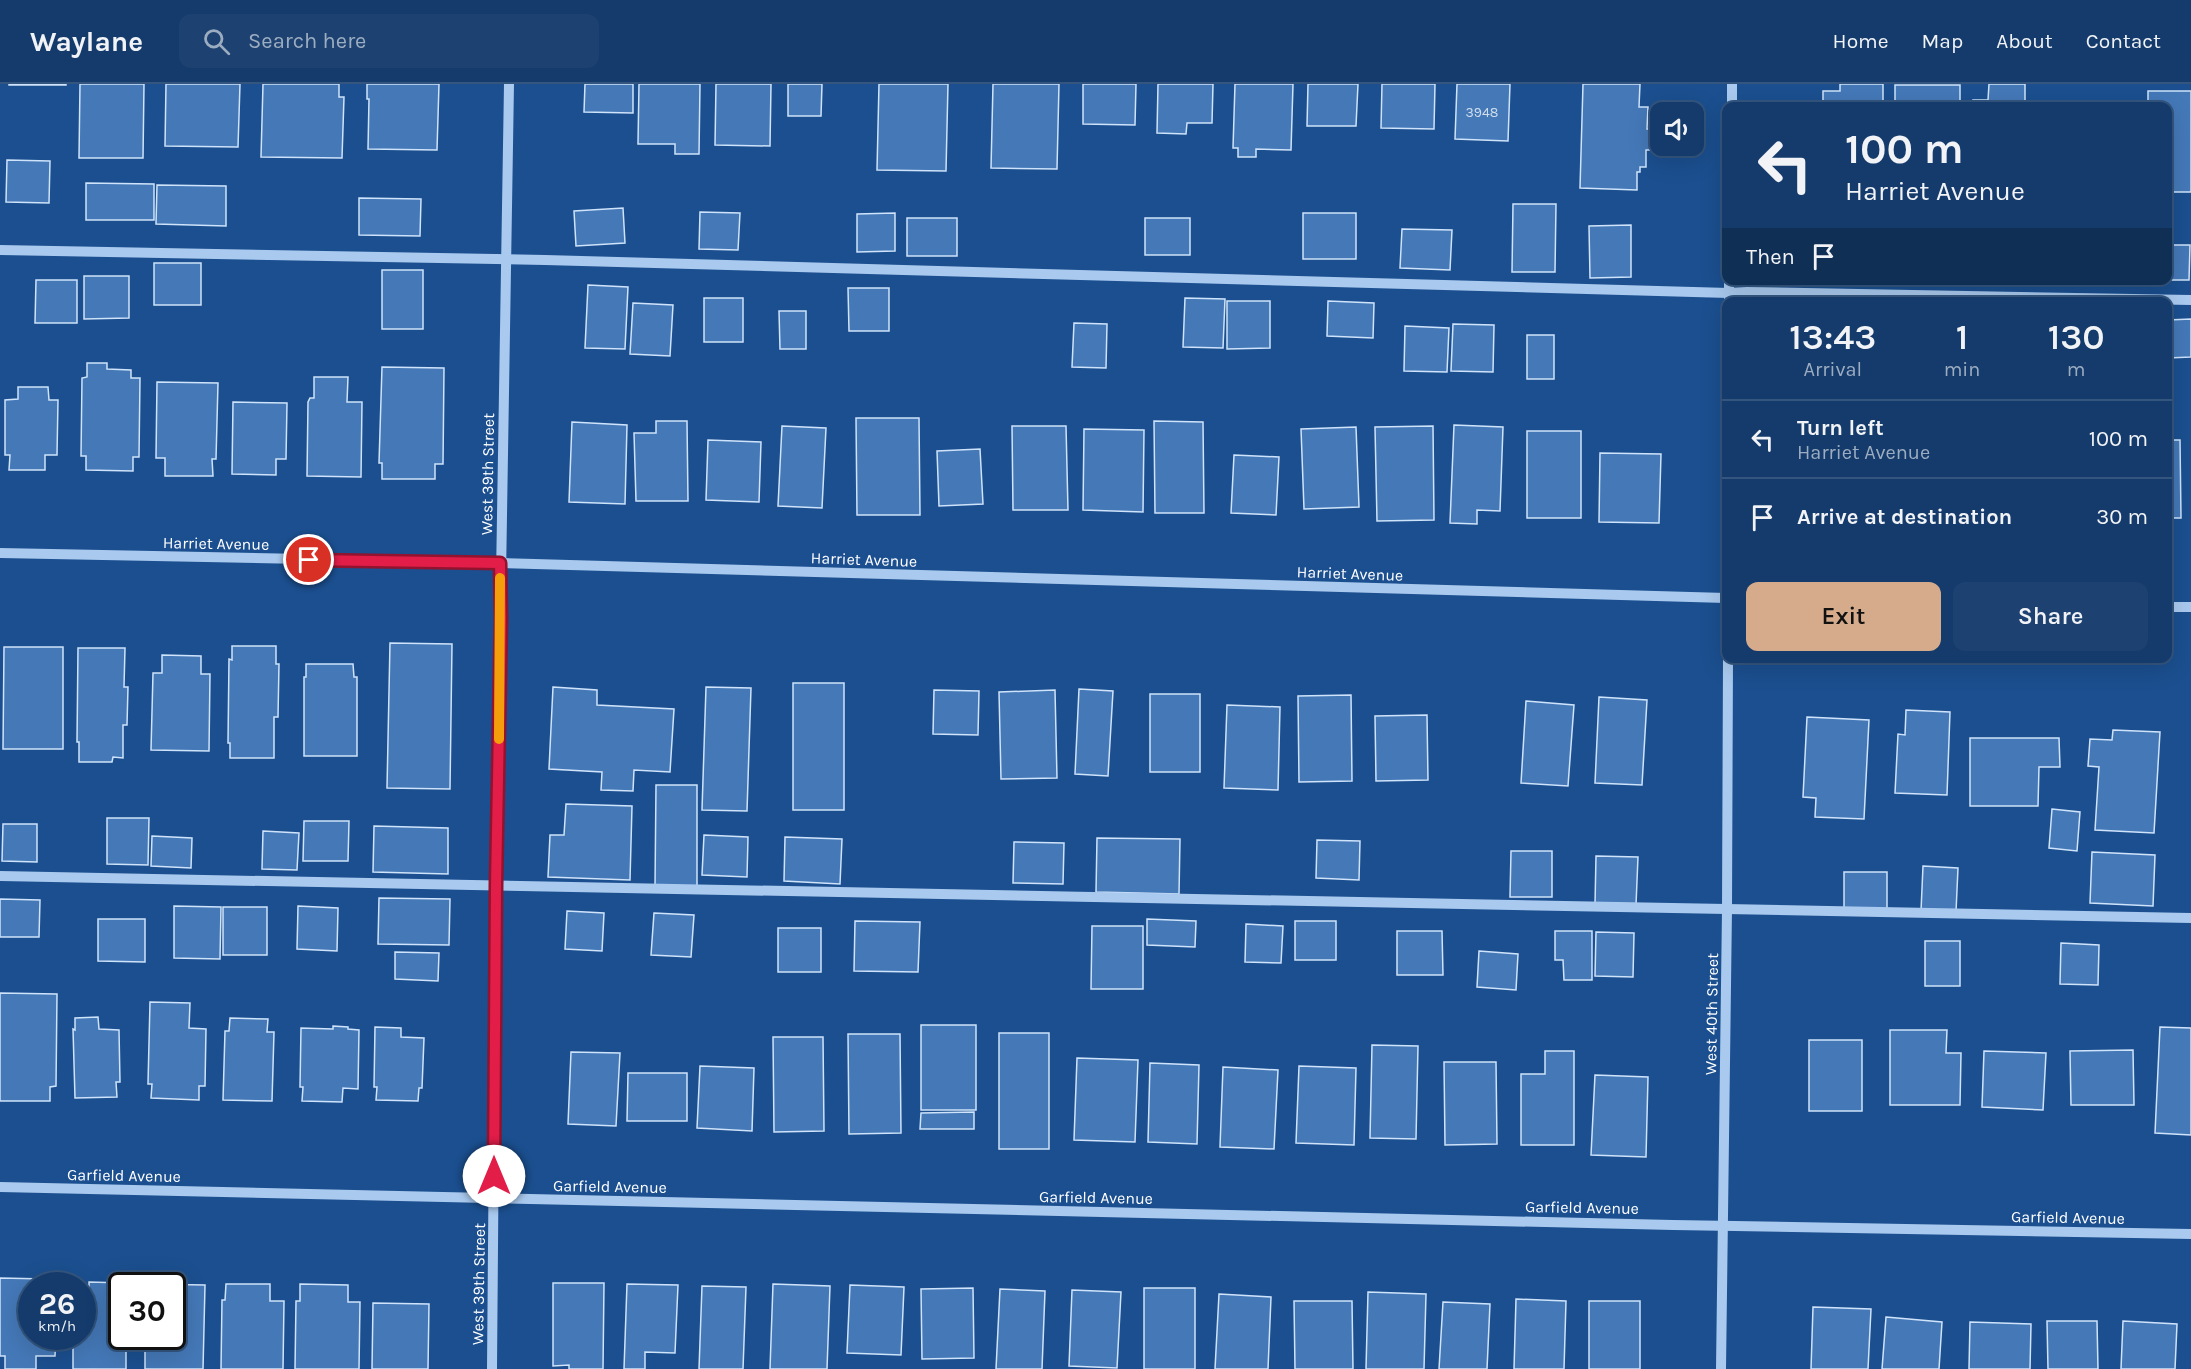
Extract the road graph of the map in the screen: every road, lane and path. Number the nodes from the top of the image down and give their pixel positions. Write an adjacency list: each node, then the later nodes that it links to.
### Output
1 (509, 84): 5 (street, West 39th Street)
2 (1732, 84): 3 (street)
3 (1732, 102)
4 (0, 250): 5 (street)
5 (506, 261): 6 (street); 11 (street, West 39th Street)
6 (1729, 297): 7 (street)
7 (2040, 297)
8 (2172, 300): 9 (street)
9 (2191, 300)
10 (0, 553): 11 (street, Harriet Avenue)
11 (500, 563): 12 (street, Harriet Avenue); 17 (street, West 39th Street)
12 (1722, 598)
13 (2172, 607): 14 (street)
14 (2191, 608)
15 (1728, 663): 18 (street, West 40th Street)
16 (0, 876): 17 (street)
17 (496, 885): 18 (street); 21 (street, West 39th Street)
18 (1727, 909): 19 (street); 22 (street, West 40th Street)
19 (2191, 918)
20 (0, 1187): 21 (street, Garfield Avenue)
21 (494, 1198): 22 (street, Garfield Avenue); 24 (street, West 39th Street)
22 (1723, 1225): 23 (street, Garfield Avenue); 25 (street, West 40th Street)
23 (2191, 1234)
24 (492, 1369)
25 (1721, 1369)

